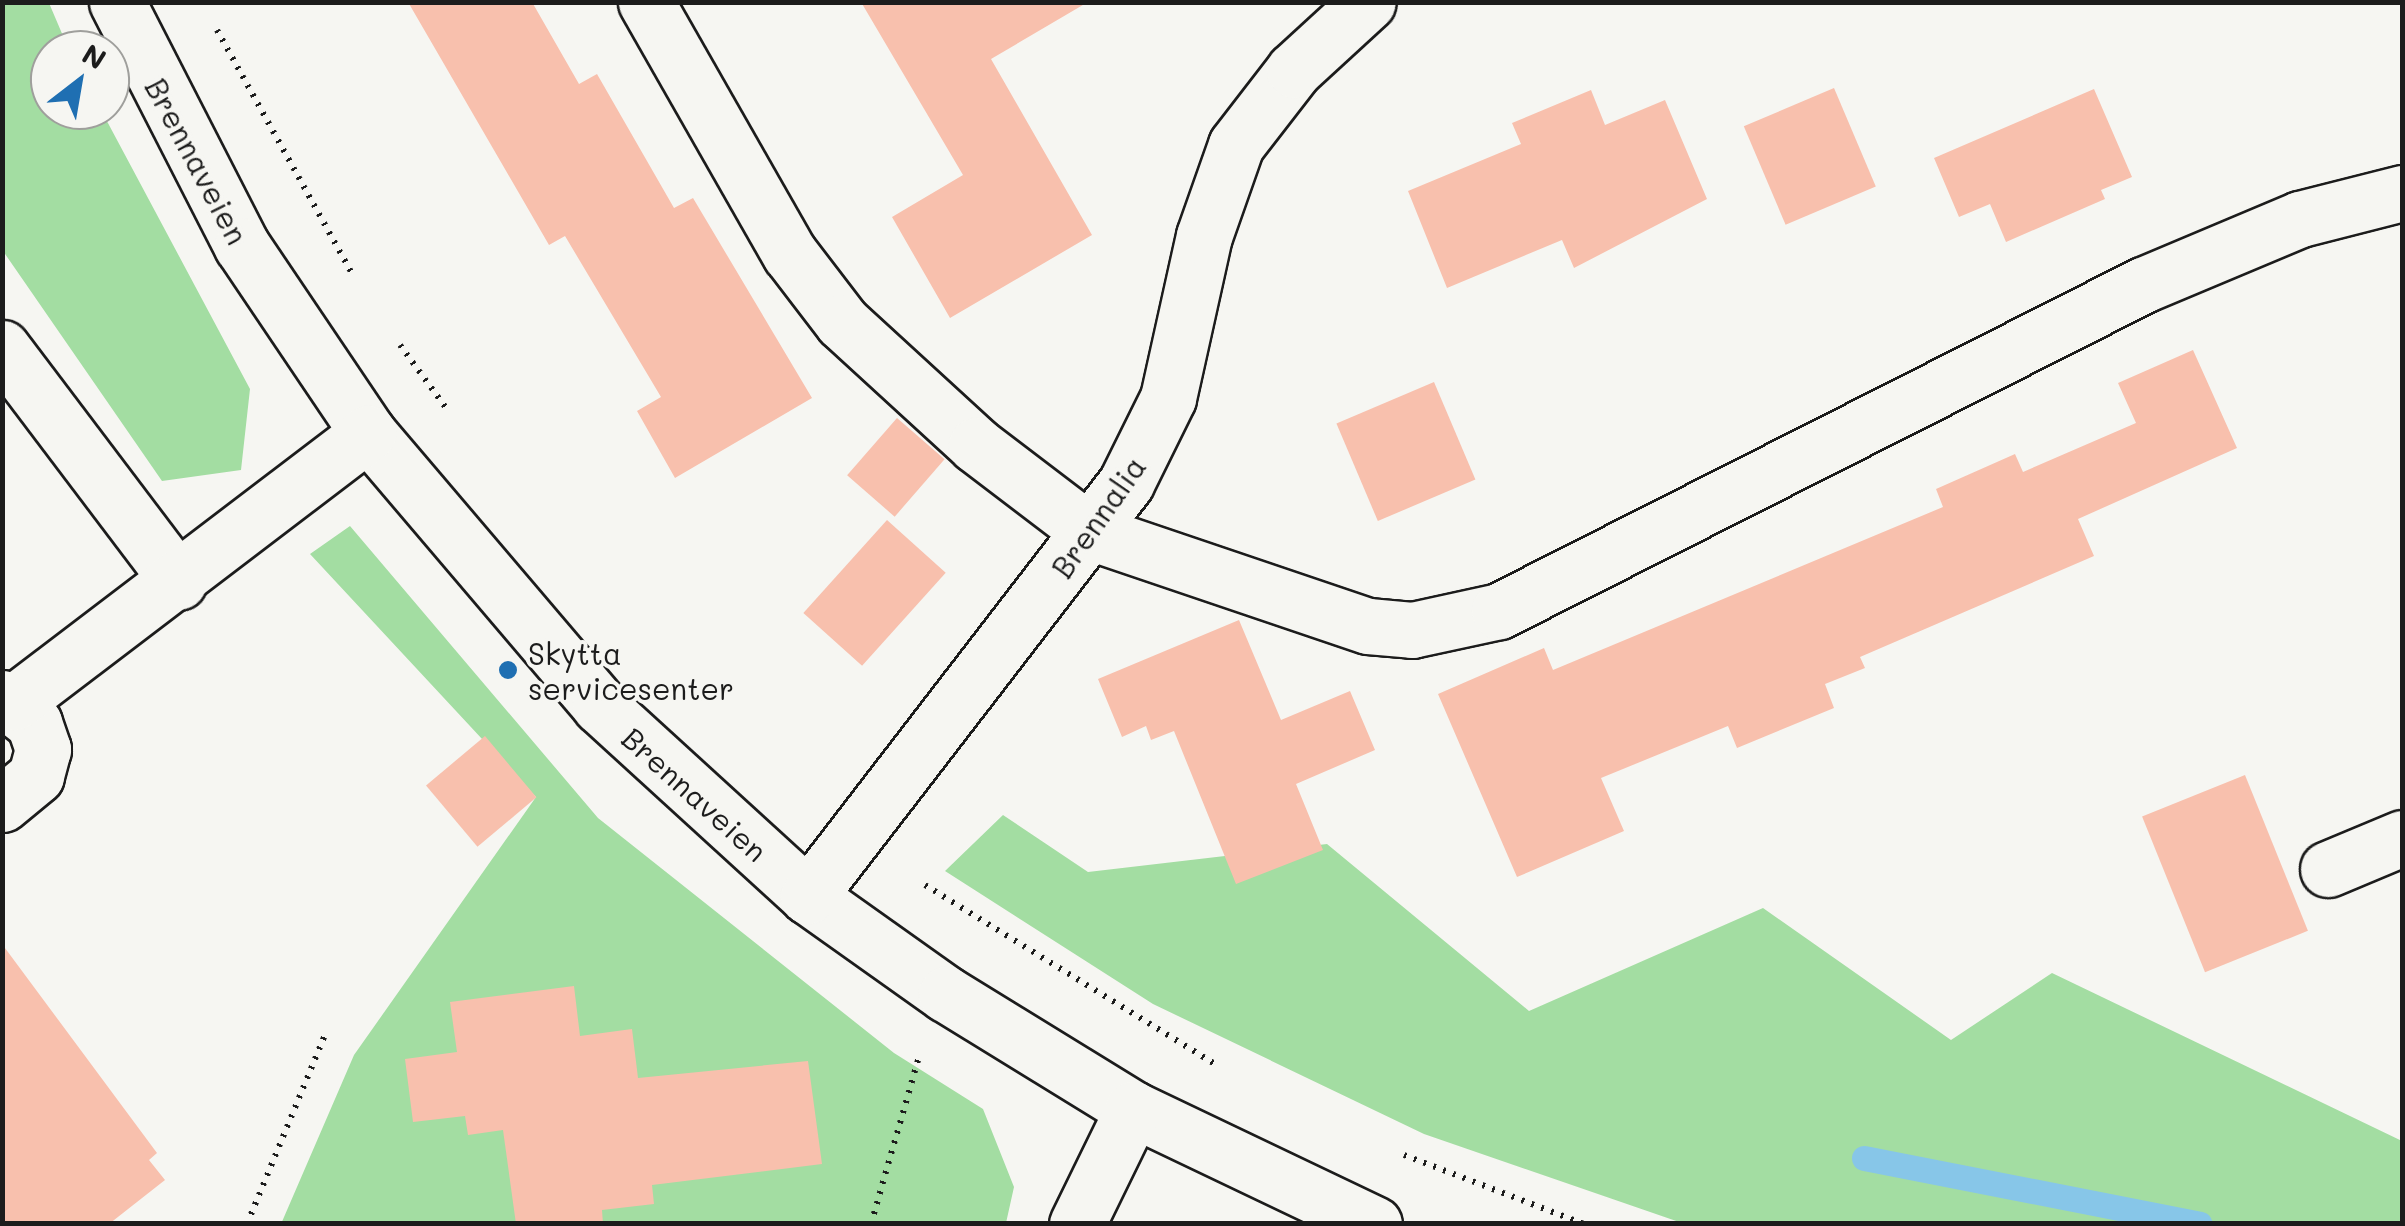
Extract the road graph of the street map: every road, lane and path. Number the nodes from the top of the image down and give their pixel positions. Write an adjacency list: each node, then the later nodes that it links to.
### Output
1 (117, 2): 10 (street, Brennaveien)
2 (646, 2): 11 (street)
3 (1368, 2): 11 (street, Brennalia)
4 (211, 20): 6 (path)
5 (2402, 193): 11 (street)
6 (357, 282)
7 (388, 328): 9 (path)
8 (2, 348): 12 (street)
9 (454, 420)
10 (368, 433): 12 (street); 18 (street, Brennaveien)
11 (1090, 532): 18 (street, Brennalia)
12 (180, 582): 13 (street)
13 (9, 700): 14 (street)
14 (2, 804)
15 (2402, 838): 16 (street)
16 (2328, 869)
17 (926, 884): 21 (path)
18 (808, 896): 19 (street, Brennaveien)
19 (946, 994): 22 (street, Brennaveien); 25 (path)
20 (325, 1034): 24 (path)
21 (1228, 1072)
22 (1134, 1108): 26 (street); 27 (street, Brennaveien)
23 (1390, 1149): 28 (path)
24 (247, 1224)
25 (871, 1224)
26 (1077, 1224)
27 (1374, 1224)
28 (1584, 1224)

